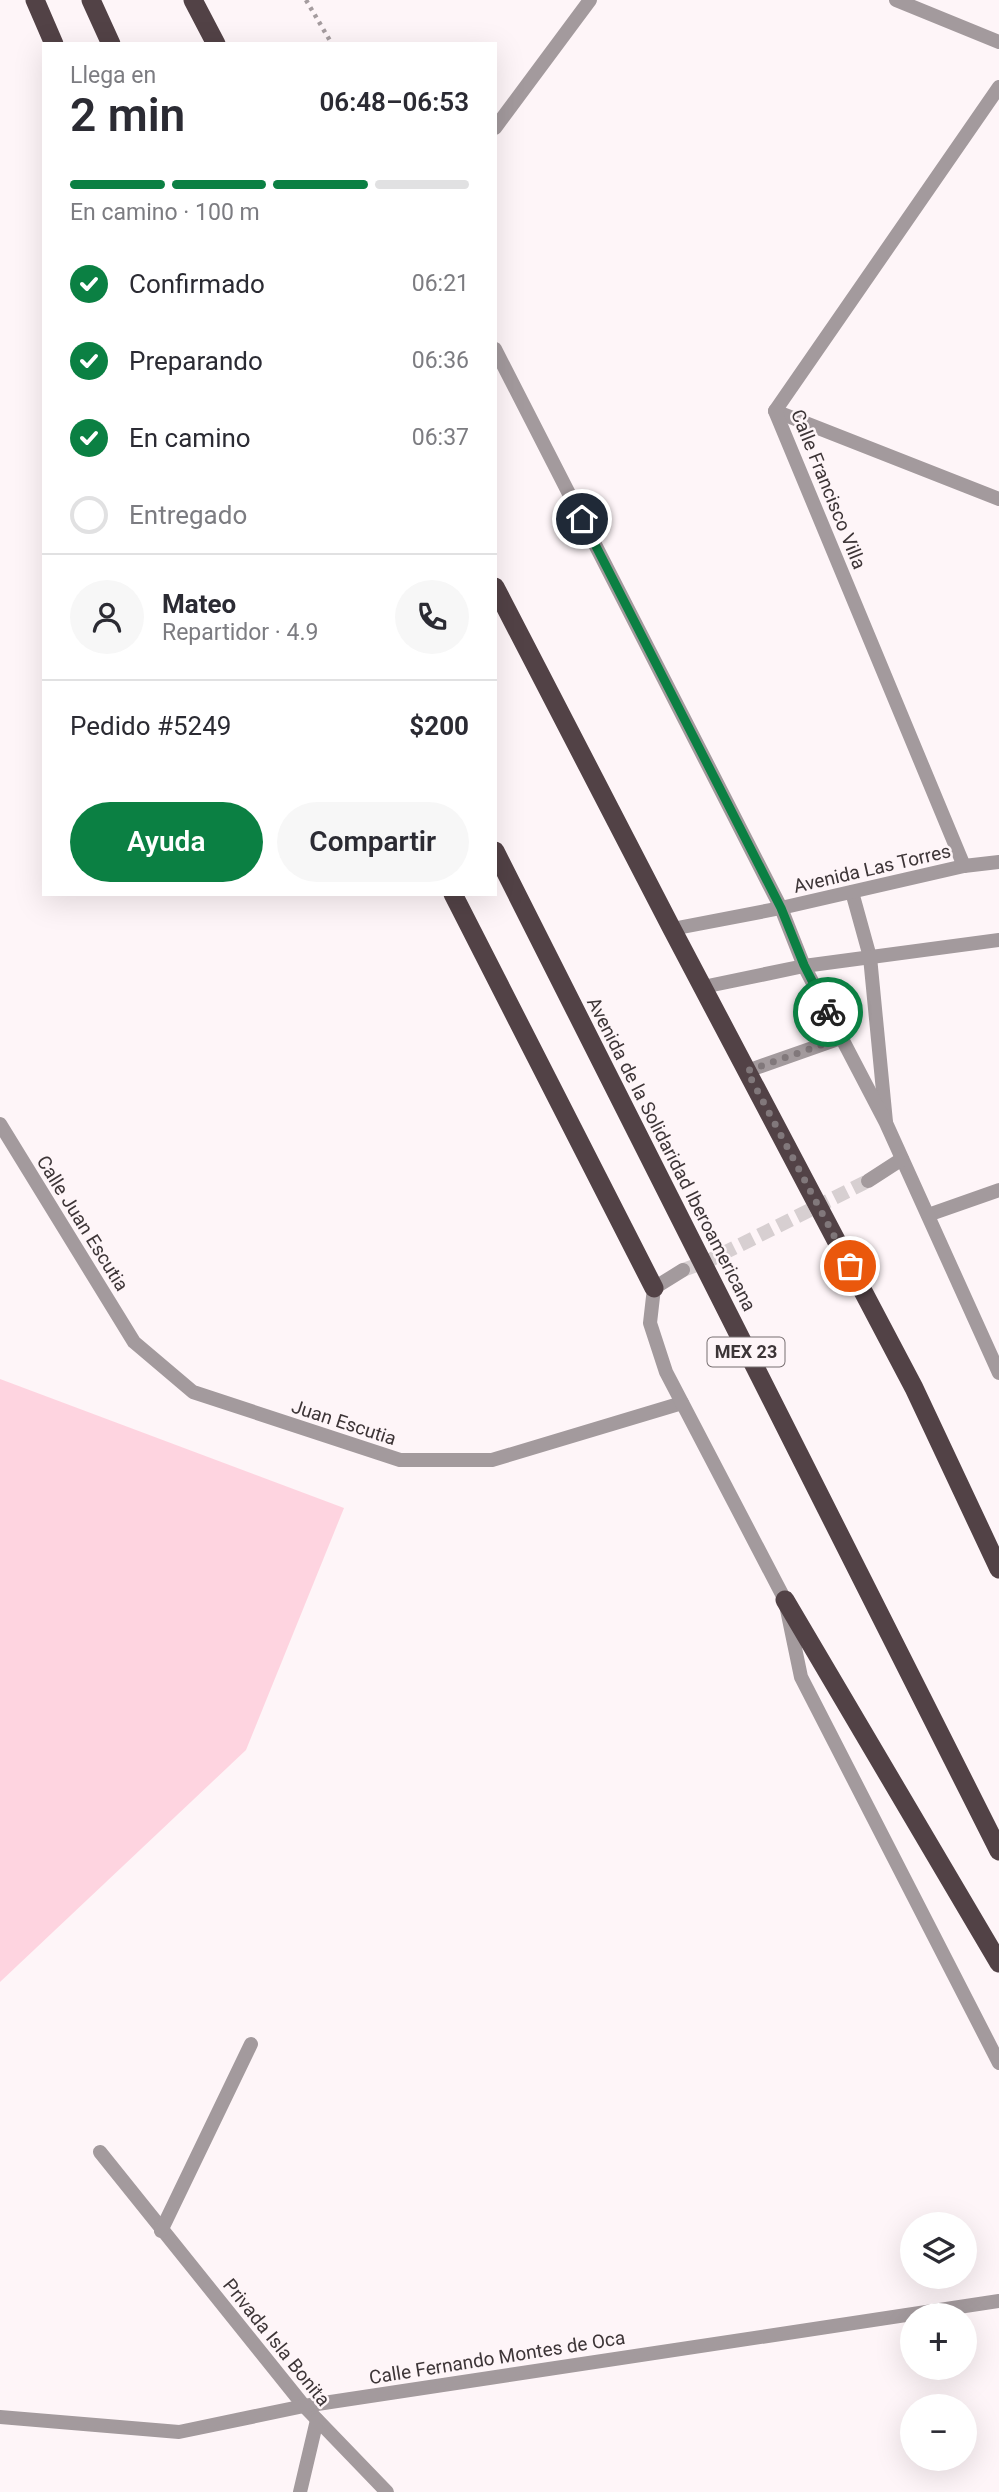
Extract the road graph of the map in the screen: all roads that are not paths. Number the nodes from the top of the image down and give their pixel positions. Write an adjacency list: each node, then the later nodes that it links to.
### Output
1 (35, 0): 6 (highway)
2 (91, 0): 7 (highway)
3 (193, 0): 8 (highway)
4 (590, 0): 11 (street)
5 (896, 0): 9 (street)
6 (53, 42)
7 (110, 42)
8 (215, 42)
9 (999, 42)
10 (999, 88): 13 (street, Calle Francisco Villa)
11 (497, 125)
12 (497, 353): 21 (street)
13 (775, 411): 14 (street); 18 (street, Calle Francisco Villa)
14 (999, 499)
15 (497, 591): 22 (highway)
16 (497, 855): 42 (highway, Avenida de la Solidaridad Iberoamericana / MEX 23)
17 (999, 862): 18 (street, Avenida Las Torres)
18 (964, 866): 19 (street, Avenida Las Torres)
19 (852, 892): 21 (street, Avenida Las Torres); 24 (street)
20 (454, 896): 36 (highway)
21 (781, 908): 22 (street, Avenida Las Torres); 25 (street)
22 (672, 929): 26 (highway)
23 (999, 940): 24 (street)
24 (870, 957): 25 (street); 29 (street)
25 (804, 965): 26 (street); 27 (street)
26 (703, 987): 28 (highway)
27 (841, 1038): 28 (street); 29 (street)
28 (747, 1071): 40 (highway)
29 (886, 1123): 31 (street)
30 (0, 1124): 37 (street, Calle Juan Escutia)
31 (902, 1159): 32 (street); 34 (street)
32 (868, 1181)
33 (999, 1190): 34 (street)
34 (928, 1215): 38 (street)
35 (683, 1270): 36 (street)
36 (654, 1288): 39 (street)
37 (134, 1342): 39 (street, Juan Escutia)
38 (999, 1373)
39 (682, 1403): 41 (street)
40 (999, 1569)
41 (785, 1600): 43 (highway); 45 (street)
42 (999, 1851)
43 (999, 1963)
44 (251, 2044): 47 (street)
45 (999, 2063)
46 (100, 2152): 47 (street, Privada Isla Bonita)
47 (161, 2231): 49 (street, Privada Isla Bonita)
48 (999, 2301): 49 (street, Calle Fernando Montes de Oca)
49 (304, 2406): 50 (street, Calle Fernando Montes de Oca); 51 (street, Privada Isla Bonita)
50 (0, 2417)
51 (317, 2420): 52 (street, Privada Isla Bonita); 53 (street)
52 (300, 2492)
53 (387, 2492)

